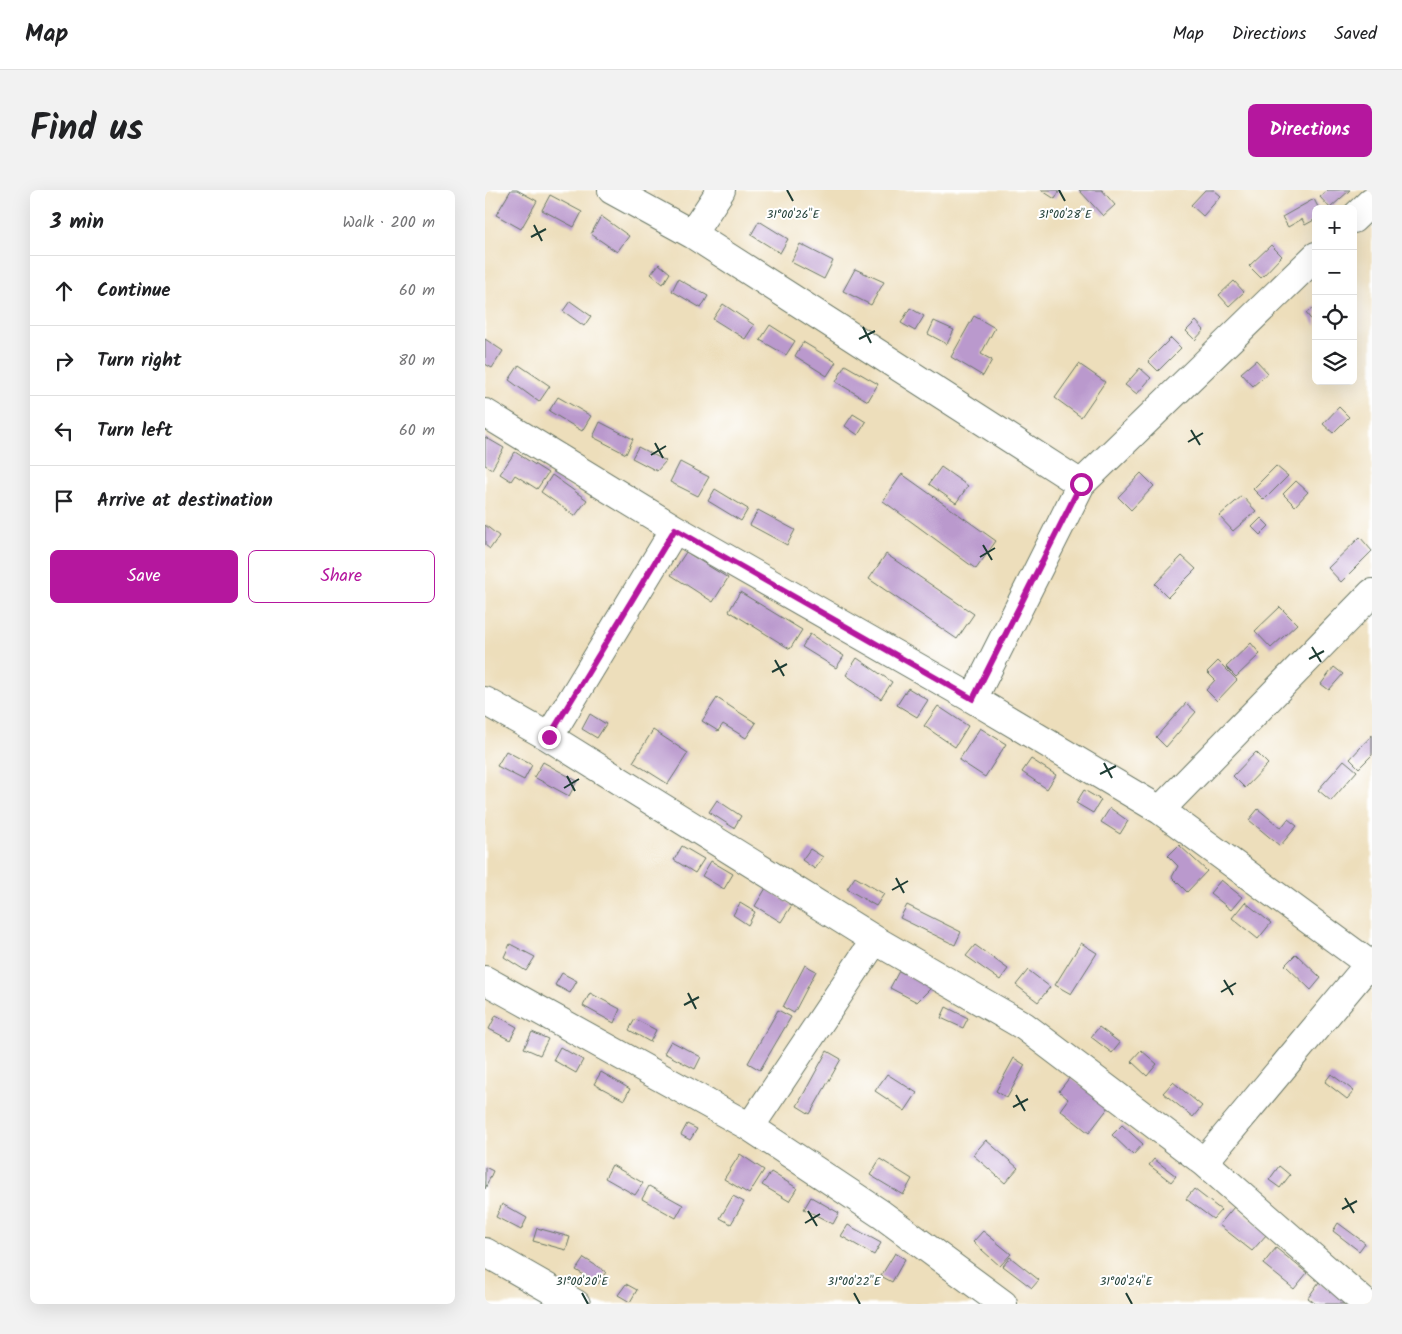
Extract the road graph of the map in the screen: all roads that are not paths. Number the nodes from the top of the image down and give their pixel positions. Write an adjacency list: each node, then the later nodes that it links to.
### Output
1 (612, 190): 5 (street)
2 (721, 190): 5 (street)
3 (1372, 201): 4 (street)
4 (1357, 215)
5 (691, 234): 8 (street)
6 (1312, 260): 8 (street)
7 (485, 413): 9 (street)
8 (1081, 484): 11 (street)
9 (675, 529): 11 (street); 13 (street)
10 (1372, 593): 14 (street)
11 (973, 699): 14 (street)
12 (485, 701): 13 (street)
13 (549, 737): 15 (street)
14 (1160, 810): 16 (street)
15 (875, 940): 18 (street); 19 (street)
16 (1371, 965): 19 (street)
17 (485, 980): 18 (street)
18 (750, 1127): 22 (street)
19 (1204, 1162): 23 (street)
20 (489, 1260): 21 (street)
21 (576, 1304)
22 (1003, 1304)
23 (1366, 1304)

